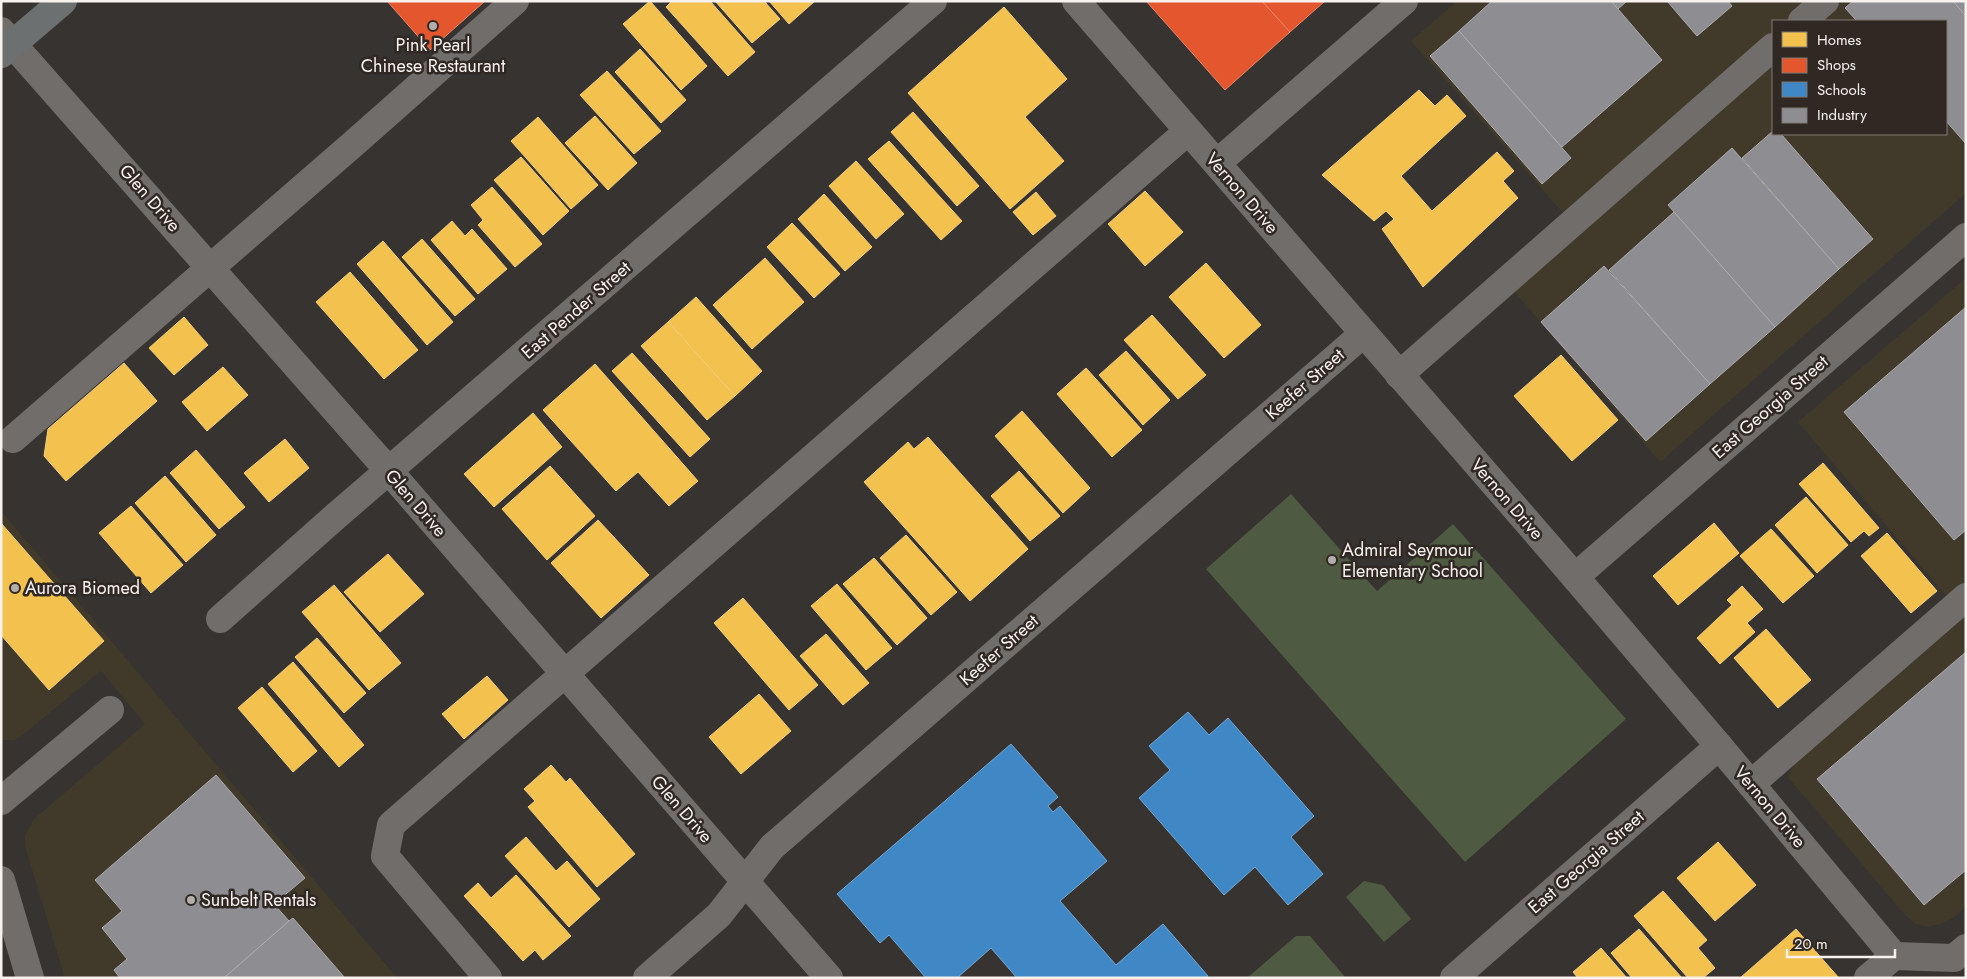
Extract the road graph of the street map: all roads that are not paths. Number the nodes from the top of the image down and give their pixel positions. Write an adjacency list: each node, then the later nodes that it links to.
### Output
1 (63, 1): 8 (main road)
2 (515, 1): 13 (street)
3 (933, 1): 17 (street, East Pender Street)
4 (1076, 1): 10 (street, Vernon Drive)
5 (1404, 1): 11 (street)
6 (1825, 1): 7 (street)
7 (1803, 20)
8 (5, 43): 13 (street, Glen Drive)
9 (1772, 48): 15 (street)
10 (1188, 131): 11 (street, Vernon Drive); 21 (street)
11 (1217, 164): 14 (street, Vernon Drive)
12 (1966, 237): 18 (street, East Georgia Street)
13 (210, 268): 16 (street); 17 (street, Glen Drive)
14 (1363, 334): 15 (street, Vernon Drive); 27 (street, Keefer Street)
15 (1399, 375): 18 (street, Vernon Drive)
16 (13, 439)
17 (389, 471): 20 (street, East Pender Street); 21 (street, Glen Drive)
18 (1575, 577): 23 (street, Vernon Drive)
19 (1966, 597): 24 (street)
20 (220, 619)
21 (564, 674): 27 (street, Glen Drive); 31 (street)
22 (110, 710): 25 (street)
23 (1719, 746): 24 (street, Vernon Drive); 34 (street, East Georgia Street)
24 (1751, 784): 29 (street, Vernon Drive)
25 (1, 801)
26 (1, 880): 30 (street)
27 (744, 881): 32 (street, Keefer Street); 33 (street, Glen Drive)
28 (1960, 953): 29 (street)
29 (1894, 956): 35 (street)
30 (30, 978)
31 (488, 978)
32 (647, 978)
33 (830, 978)
34 (1454, 978)
35 (1868, 978)

